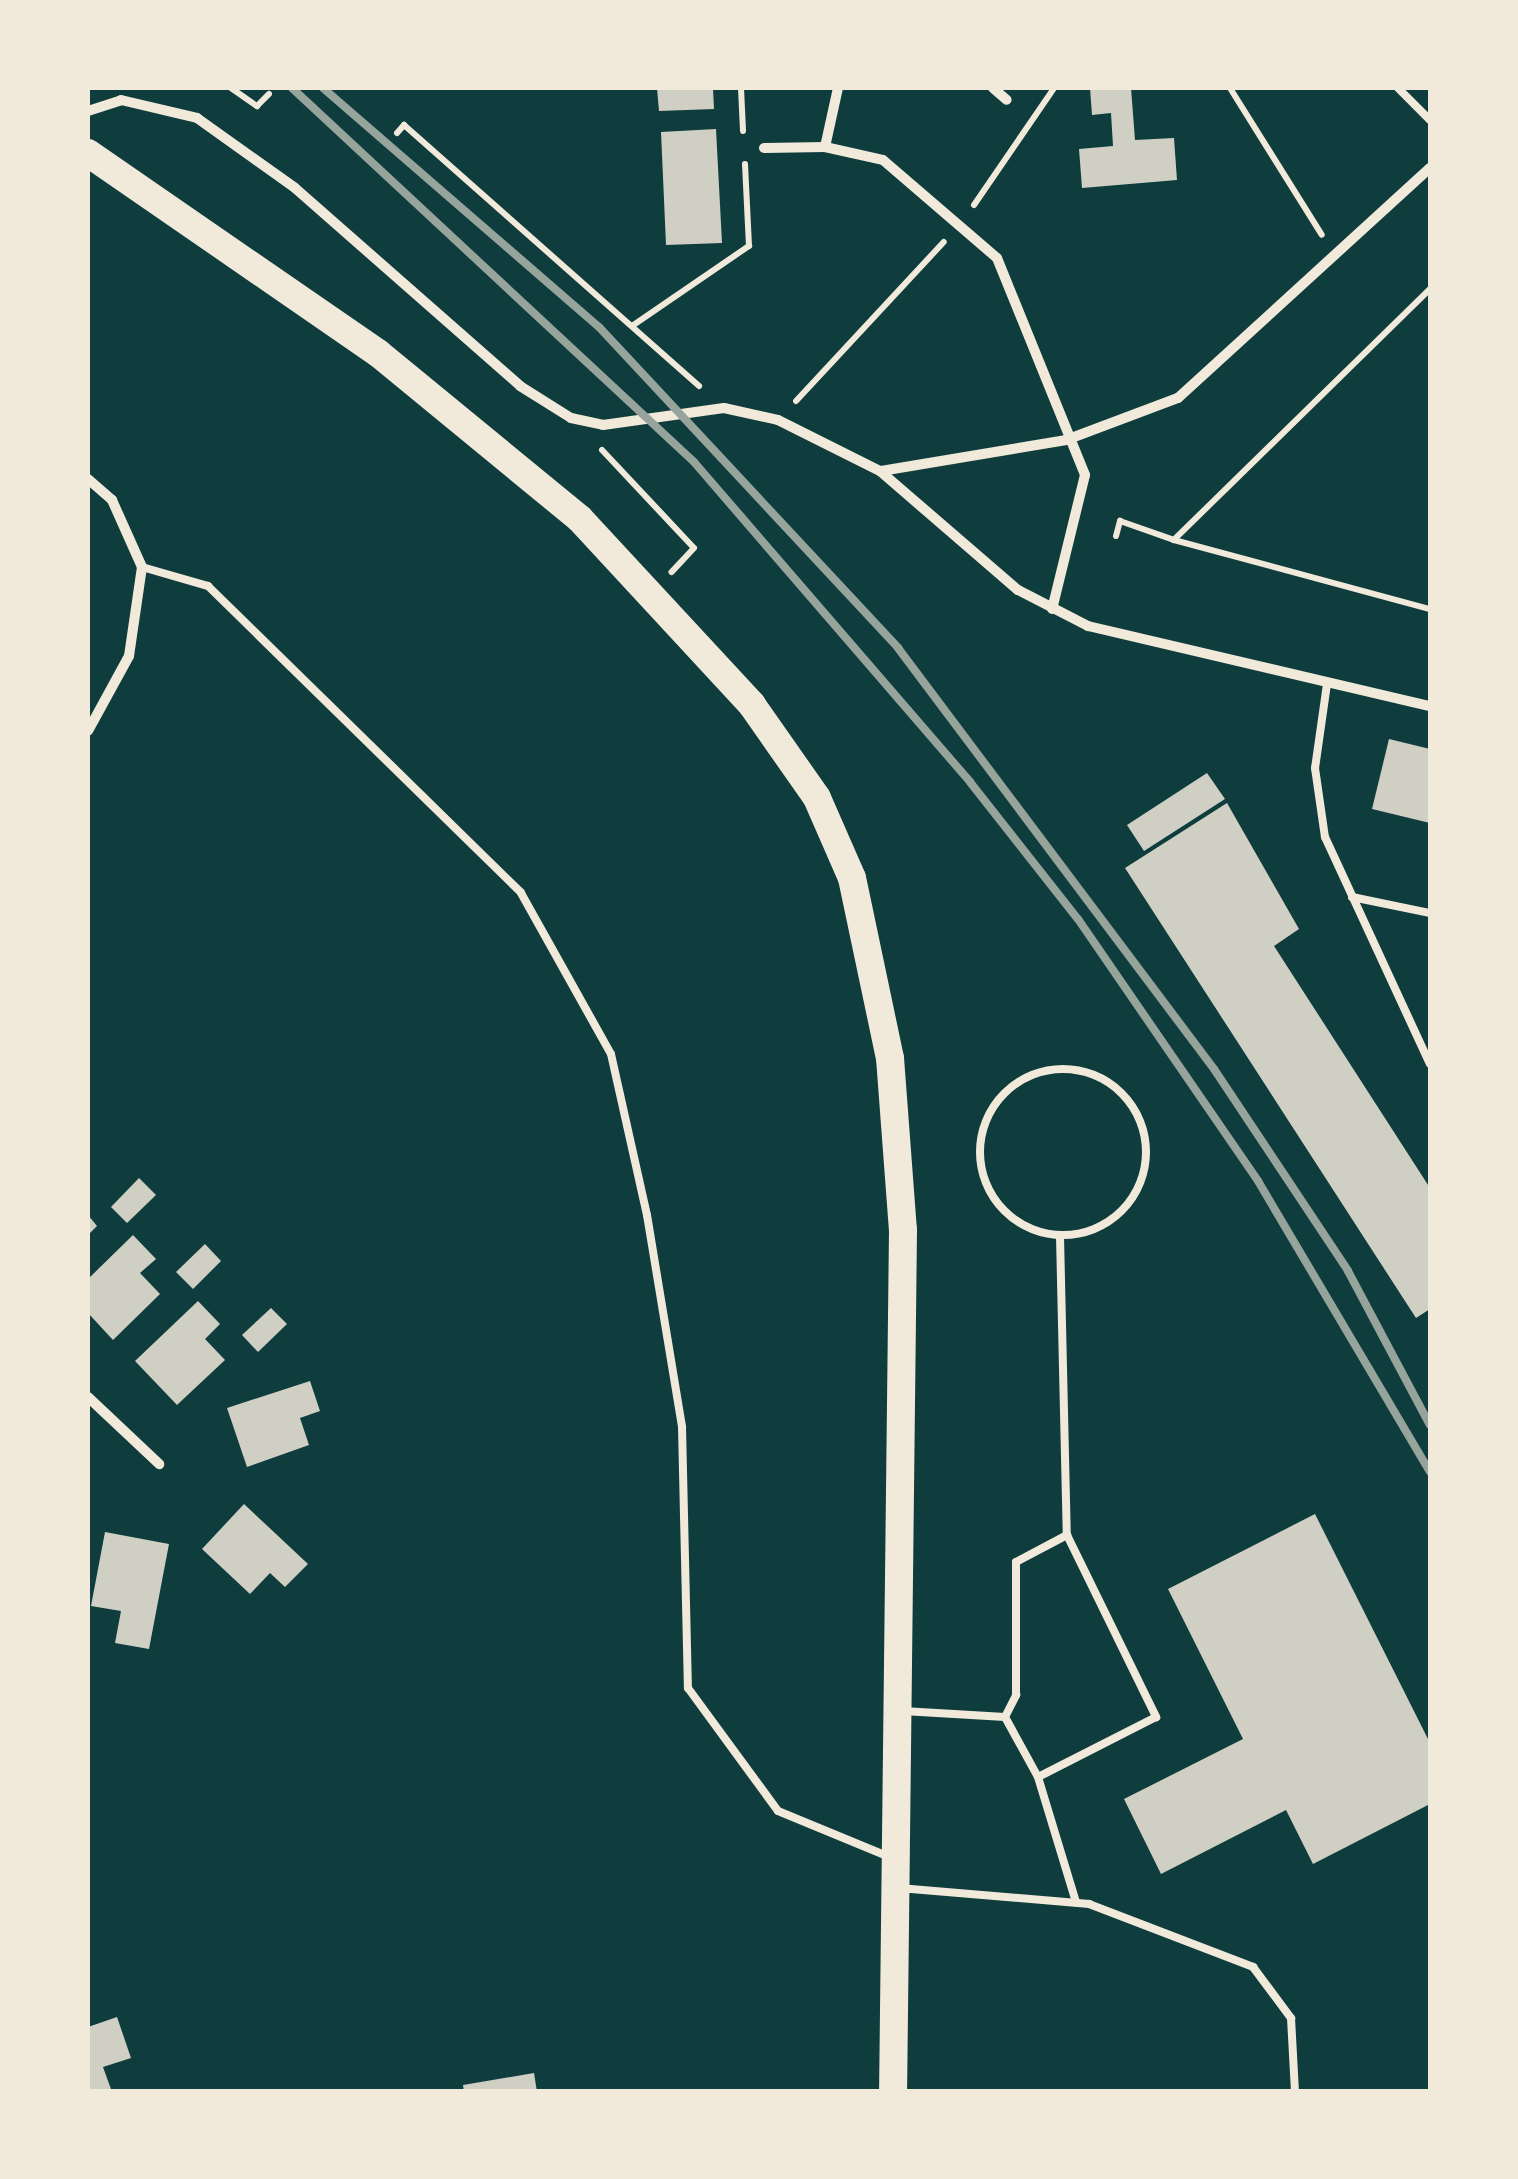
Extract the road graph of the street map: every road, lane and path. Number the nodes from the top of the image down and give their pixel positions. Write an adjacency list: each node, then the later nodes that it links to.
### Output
1 (231, 88): 8 (path)
2 (741, 88): 20 (path)
3 (838, 88): 13 (street)
4 (993, 88): 9 (street)
5 (1054, 88): 17 (path)
6 (1230, 88): 18 (path)
7 (1398, 88): 11 (lane)
8 (270, 94)
9 (1007, 100)
10 (88, 111): 22 (street)
11 (1430, 120)
12 (397, 132): 20 (path)
13 (825, 147): 14 (street); 17 (street)
14 (764, 148)
15 (88, 153): 30 (highway)
16 (1430, 168): 18 (street)
17 (963, 221): 23 (path); 24 (street)
18 (1337, 258): 24 (street)
19 (1430, 289): 28 (path)
20 (632, 326): 21 (path)
21 (724, 408): 22 (street); 23 (street)
22 (571, 418): 30 (path)
23 (778, 420): 25 (street)
24 (1066, 440): 25 (street); 31 (street)
25 (880, 471): 31 (street)
26 (88, 478): 29 (street)
27 (1116, 536): 28 (path)
28 (1174, 540): 32 (path)
29 (142, 567): 35 (street); 46 (lane)
30 (654, 591): 43 (highway)
31 (1052, 609): 33 (street)
32 (1430, 609)
33 (1326, 684): 34 (street); 36 (lane)
34 (1430, 706)
35 (88, 732)
36 (1352, 898): 37 (lane); 38 (lane)
37 (1430, 913)
38 (1430, 1064)
39 (1060, 1236): 39 (lane); 42 (lane)
40 (88, 1396): 41 (street)
41 (158, 1464)
42 (1067, 1534): 44 (lane); 45 (lane)
43 (898, 1711): 44 (lane); 46 (highway)
44 (1005, 1717): 45 (lane)
45 (1038, 1777): 48 (lane)
46 (896, 1859): 47 (highway)
47 (894, 1887): 48 (lane); 49 (highway)
48 (1076, 1902): 50 (lane)
49 (894, 2092)
50 (1295, 2092)

